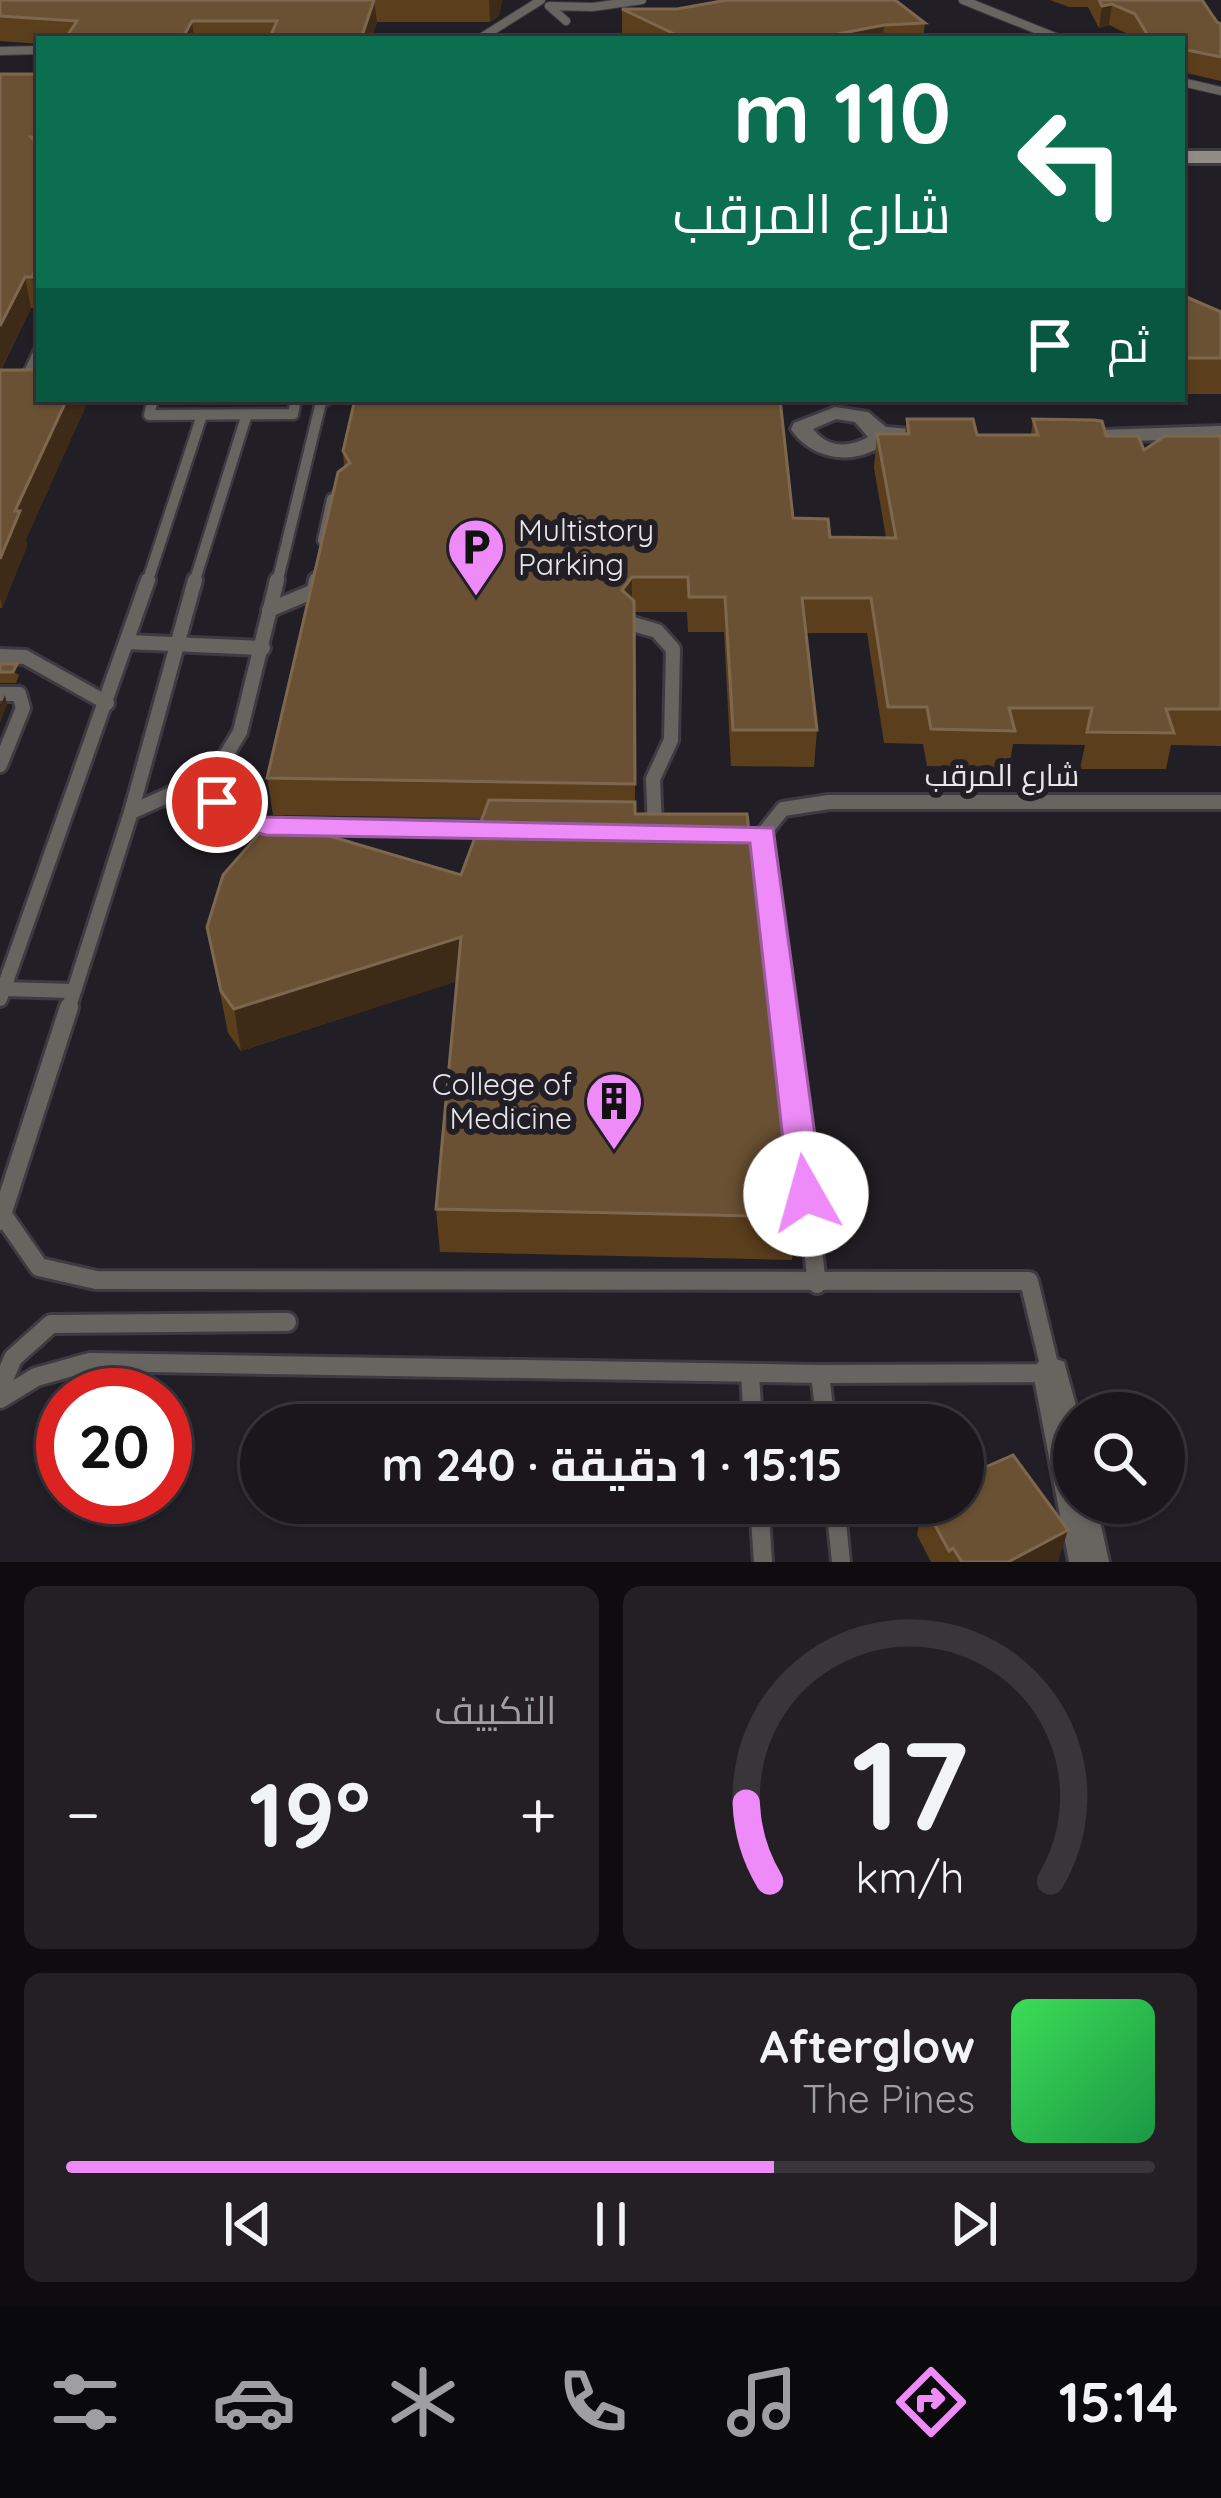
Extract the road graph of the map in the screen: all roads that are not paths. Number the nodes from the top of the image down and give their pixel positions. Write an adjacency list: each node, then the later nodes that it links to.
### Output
1 (541, 0): 6 (lane)
2 (642, 0): 4 (lane)
3 (963, 0): 7 (lane)
4 (610, 3): 5 (lane)
5 (566, 21)
6 (484, 36)
7 (1053, 36)
8 (36, 50): 9 (lane)
9 (0, 51)
10 (1185, 83): 11 (lane)
11 (1221, 91)
12 (36, 357): 13 (lane)
13 (18, 396)
14 (152, 402): 18 (lane)
15 (295, 402): 19 (lane)
16 (321, 402): 27 (lane)
17 (821, 407): 21 (street); 21 (street)
18 (202, 415): 19 (lane); 29 (lane)
19 (246, 417): 30 (lane)
20 (1221, 432): 23 (street)
21 (880, 433): 22 (street)
22 (949, 437)
23 (1053, 439)
24 (344, 494): 25 (lane)
25 (321, 550)
26 (317, 571): 27 (lane)
27 (269, 610): 31 (lane)
28 (633, 624): 41 (lane)
29 (127, 642): 30 (lane); 34 (lane)
30 (175, 644): 31 (lane); 38 (lane)
31 (263, 648): 36 (lane)
32 (0, 656): 34 (lane)
33 (0, 694): 35 (lane)
34 (106, 703): 46 (lane)
35 (0, 765)
36 (214, 775): 38 (lane); 39 (lane)
37 (1221, 802): 44 (lane, شارع المرقب)
38 (131, 812): 45 (lane)
39 (518, 828)
40 (632, 829): 41 (lane)
41 (655, 829): 42 (lane)
42 (677, 830)
43 (742, 833): 44 (lane)
44 (764, 834): 48 (lane)
45 (73, 991): 46 (lane); 47 (lane)
46 (2, 994)
47 (1, 1217): 48 (lane)
48 (817, 1284): 51 (lane)
49 (287, 1322): 53 (lane)
50 (750, 1373): 52 (lane); 55 (lane); 56 (lane)
51 (1051, 1373): 52 (lane); 54 (street)
52 (820, 1375): 57 (lane)
53 (0, 1389)
54 (1055, 1392)
55 (0, 1400)
56 (752, 1404)
57 (823, 1404)
58 (761, 1524): 61 (lane)
59 (837, 1524): 62 (lane)
60 (1081, 1524): 63 (street)
61 (764, 1562)
62 (841, 1562)
63 (1089, 1562)

